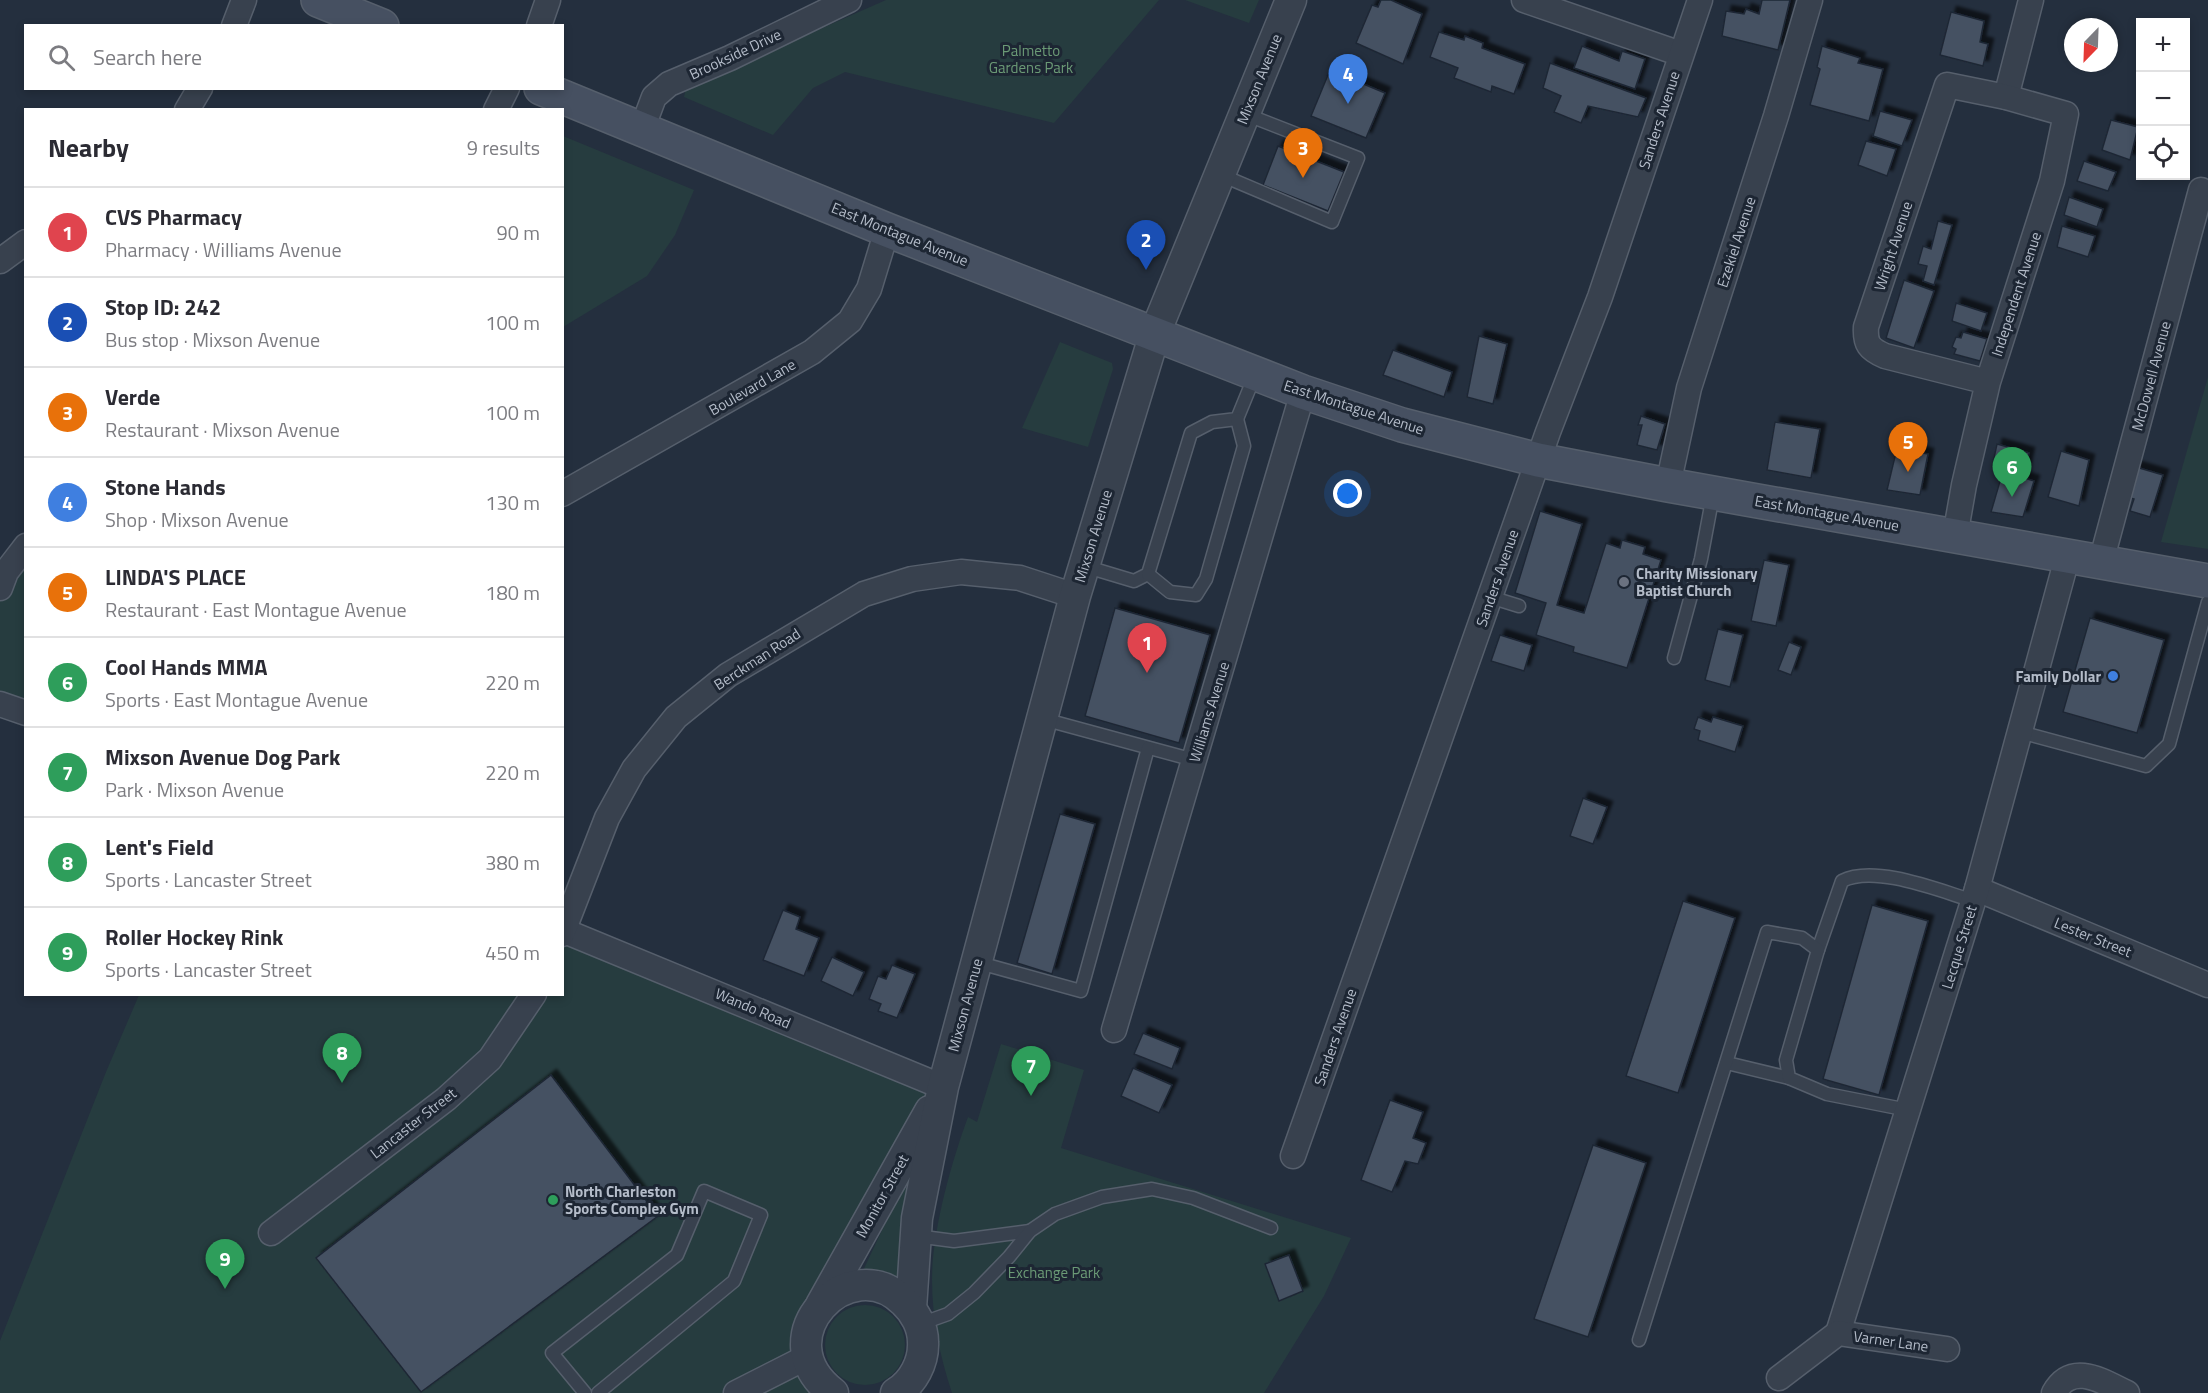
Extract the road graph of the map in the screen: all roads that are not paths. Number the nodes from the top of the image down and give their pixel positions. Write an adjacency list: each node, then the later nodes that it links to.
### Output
1 (244, 0): 10 (street)
2 (318, 0): 11 (main road)
3 (548, 0): 12 (street)
4 (849, 0): 21 (street, Brookside Drive)
5 (1291, 0): 20 (street, Mixson Avenue)
6 (1524, 0): 13 (street)
7 (1700, 0): 13 (street, Sanders Avenue)
8 (1810, 0): 33 (street, Ezekiel Avenue)
9 (2031, 0): 17 (street)
10 (235, 24)
11 (377, 24)
12 (540, 24)
13 (1681, 54): 32 (street, Sanders Avenue)
14 (199, 90): 18 (street)
15 (506, 90): 19 (street)
16 (546, 90): 21 (main road, East Montague Avenue)
17 (2006, 97): 29 (street, Independent Avenue); 29 (street, Wright Avenue)
18 (188, 108)
19 (497, 108)
20 (1245, 114): 22 (street, Mixson Avenue); 22 (lane)
21 (642, 129): 24 (main road, East Montague Avenue)
22 (1220, 174): 27 (street, Mixson Avenue)
23 (2201, 190): 39 (street, McDowell Avenue)
24 (887, 230): 27 (main road, East Montague Avenue); 34 (street, Boulevard Lane)
25 (24, 243): 26 (street)
26 (0, 261)
27 (1155, 333): 28 (main road, East Montague Avenue); 40 (street, Mixson Avenue)
28 (1256, 373): 30 (main road, East Montague Avenue); 31 (lane)
29 (1988, 382): 36 (street, Independent Avenue)
30 (1303, 392): 32 (main road, East Montague Avenue); 54 (street, Williams Avenue)
31 (1237, 419): 41 (lane); 41 (lane)
32 (1538, 459): 33 (main road, East Montague Avenue); 45 (street, Sanders Avenue)
33 (1668, 485): 35 (main road, East Montague Avenue)
34 (564, 493)
35 (1713, 494): 36 (main road, East Montague Avenue); 48 (lane)
36 (1955, 536): 38 (main road, East Montague Avenue)
37 (24, 549): 43 (street)
38 (2066, 556): 39 (main road, East Montague Avenue); 52 (street, Lecque Street)
39 (2101, 562): 42 (main road, East Montague Avenue)
40 (1084, 566): 41 (lane); 44 (street, Mixson Avenue)
41 (1148, 574)
42 (2208, 581)
43 (0, 588)
44 (1075, 596): 51 (street, Mixson Avenue); 56 (street, Berckman Road)
45 (1490, 597): 47 (lane); 67 (street, Sanders Avenue)
46 (2208, 602): 52 (lane)
47 (1520, 606)
48 (1674, 658)
49 (0, 704): 50 (street)
50 (24, 712)
51 (1042, 719): 53 (lane); 59 (street, Mixson Avenue)
52 (2020, 732): 55 (street, Lecque Street)
53 (1148, 748): 54 (lane); 59 (lane)
54 (1194, 760): 62 (street, Williams Avenue)
55 (1975, 895): 58 (lane); 60 (street, Lester Street); 66 (street, Lecque Street)
56 (564, 928)
57 (564, 931): 65 (street, Wando Road)
58 (1818, 950): 63 (lane); 64 (lane)
59 (976, 963): 65 (street, Mixson Avenue)
60 (2208, 985)
61 (533, 996): 70 (street, Lancaster Street)
62 (1114, 1030)
63 (1726, 1063): 64 (lane); 75 (lane)
64 (1790, 1078): 66 (lane)
65 (943, 1087): 71 (street); 72 (street, Monitor Street)
66 (1908, 1110): 74 (street, Lecque Street)
67 (1293, 1156)
68 (1271, 1228): 69 (lane)
69 (1030, 1231): 71 (lane); 73 (lane)
70 (272, 1233)
71 (916, 1236): 73 (street)
72 (820, 1305): 73 (street); 77 (street, Monitor Street)
73 (916, 1317): 78 (street)
74 (1838, 1333): 76 (street, Varner Lane); 79 (street, Varner Lane)
75 (1639, 1340)
76 (1947, 1349)
77 (807, 1357): 82 (street); 83 (street)
78 (922, 1359): 84 (street); 85 (street)
79 (1779, 1378)
80 (585, 1393): 81 (lane)
81 (598, 1393)
82 (736, 1393)
83 (833, 1393)
84 (896, 1393)
85 (931, 1393)
86 (2054, 1393): 87 (street)
87 (2127, 1393)

